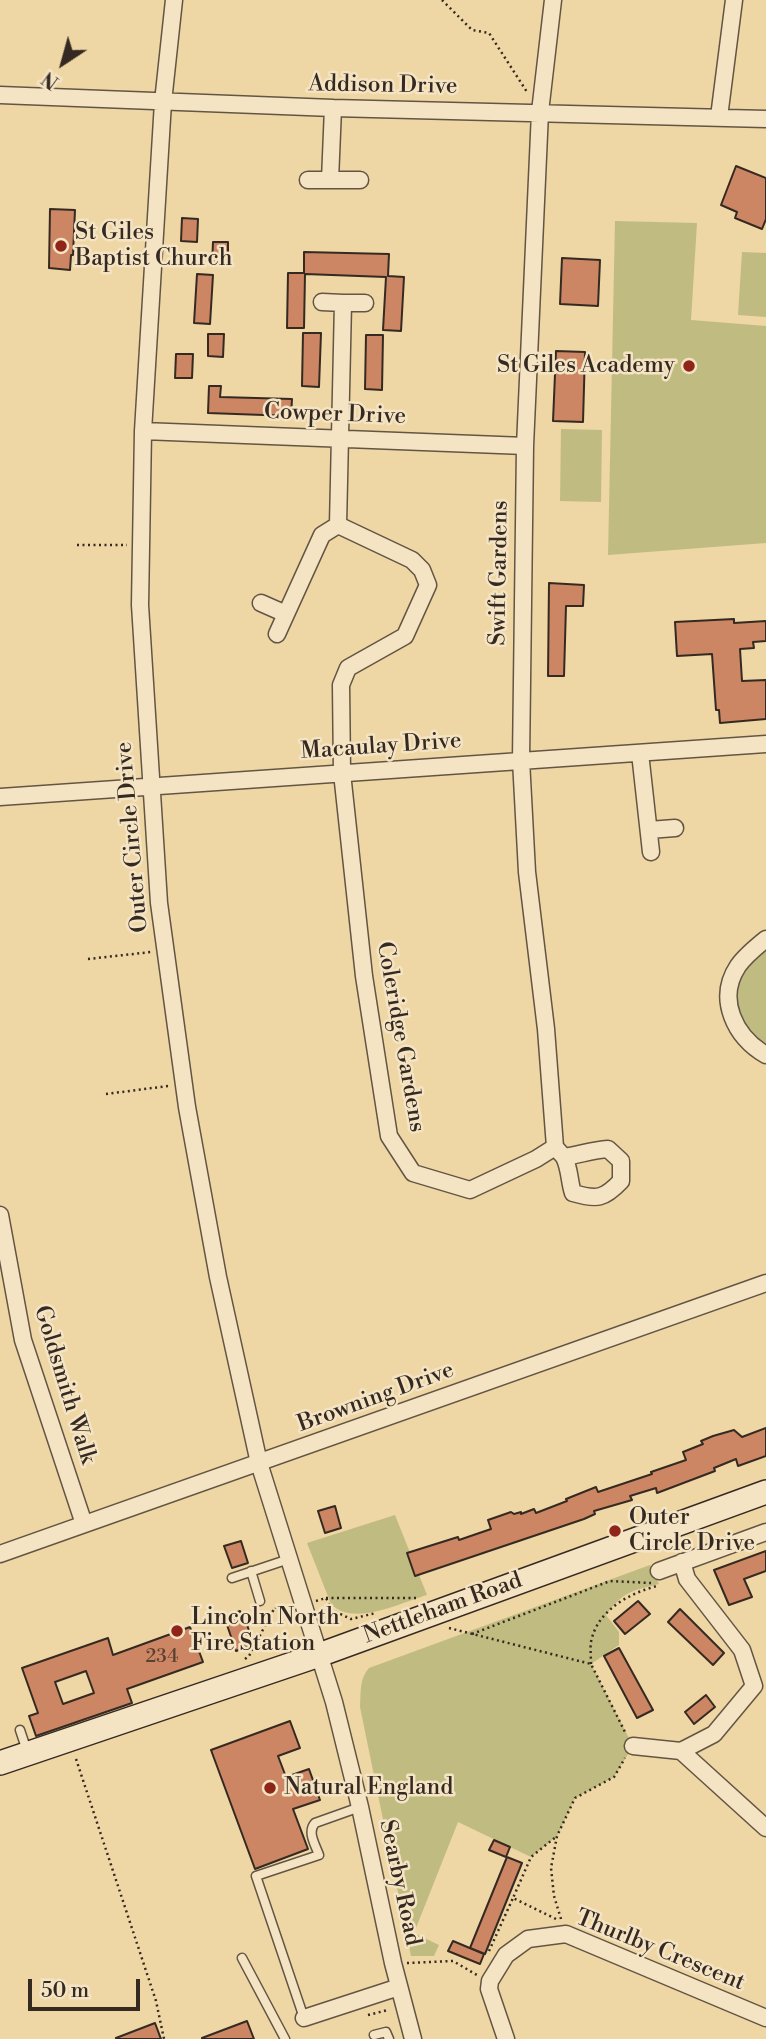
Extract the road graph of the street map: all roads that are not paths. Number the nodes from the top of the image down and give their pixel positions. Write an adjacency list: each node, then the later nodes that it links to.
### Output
1 (174, 0): 5 (street, Outer Circle Drive)
2 (553, 0): 7 (street, Swift Gardens)
3 (734, 0): 8 (street)
4 (0, 96): 5 (street, Addison Drive)
5 (163, 102): 6 (street, Addison Drive); 16 (street, Outer Circle Drive)
6 (333, 108): 7 (street, Addison Drive); 11 (street)
7 (540, 112): 8 (street, Addison Drive); 18 (street, Swift Gardens)
8 (719, 117): 9 (street, Addison Drive)
9 (766, 119)
10 (308, 180): 11 (street)
11 (330, 180): 12 (street)
12 (360, 180)
13 (322, 302): 14 (street)
14 (343, 303): 15 (street); 17 (street)
15 (365, 303)
16 (143, 430): 17 (street, Cowper Drive); 27 (street, Outer Circle Drive)
17 (340, 438): 18 (street, Cowper Drive); 19 (street)
18 (525, 446): 25 (street, Swift Gardens)
19 (338, 526): 21 (street); 26 (street, Coleridge Gardens)
20 (261, 603): 21 (street)
21 (286, 614): 22 (street)
22 (277, 634)
23 (766, 744): 24 (street, Macaulay Drive)
24 (640, 753): 25 (street, Macaulay Drive); 30 (street)
25 (521, 760): 26 (street, Macaulay Drive); 34 (street, Swift Gardens)
26 (342, 773): 27 (street, Macaulay Drive); 34 (street, Coleridge Gardens)
27 (150, 787): 28 (street, Macaulay Drive); 37 (street, Outer Circle Drive)
28 (0, 797)
29 (675, 828): 30 (street)
30 (649, 830): 31 (street)
31 (651, 852)
32 (766, 939): 33 (street)
33 (766, 1055)
34 (559, 1152)
35 (0, 1215): 39 (street, Goldsmith Walk)
36 (766, 1283): 37 (street, Browning Drive)
37 (260, 1463): 39 (street, Browning Drive); 42 (street, Outer Circle Drive)
38 (766, 1492): 48 (main road, Nettleham Road)
39 (84, 1524): 41 (street, Browning Drive)
40 (766, 1532): 43 (street)
41 (0, 1555)
42 (289, 1559): 44 (lane); 48 (street, Outer Circle Drive)
43 (682, 1563): 45 (street); 49 (street)
44 (251, 1571): 46 (lane); 47 (lane)
45 (659, 1571)
46 (233, 1578)
47 (260, 1601)
48 (319, 1655): 53 (main road, Nettleham Road); 55 (street, Searby Road)
49 (760, 1688): 52 (street)
50 (20, 1730): 53 (lane)
51 (633, 1746): 52 (street)
52 (681, 1751): 56 (street)
53 (28, 1754): 54 (main road, Nettleham Road)
54 (0, 1763)
55 (360, 1807): 58 (street, Searby Road); 59 (lane)
56 (766, 1828)
57 (242, 1958): 62 (lane)
58 (400, 1987): 59 (street); 65 (street, Searby Road)
59 (304, 2018)
60 (766, 2018): 66 (street, Thurlby Crescent)
61 (375, 2037): 63 (lane); 64 (lane)
62 (285, 2039)
63 (365, 2039)
64 (389, 2039)
65 (413, 2039)
66 (506, 2039)

